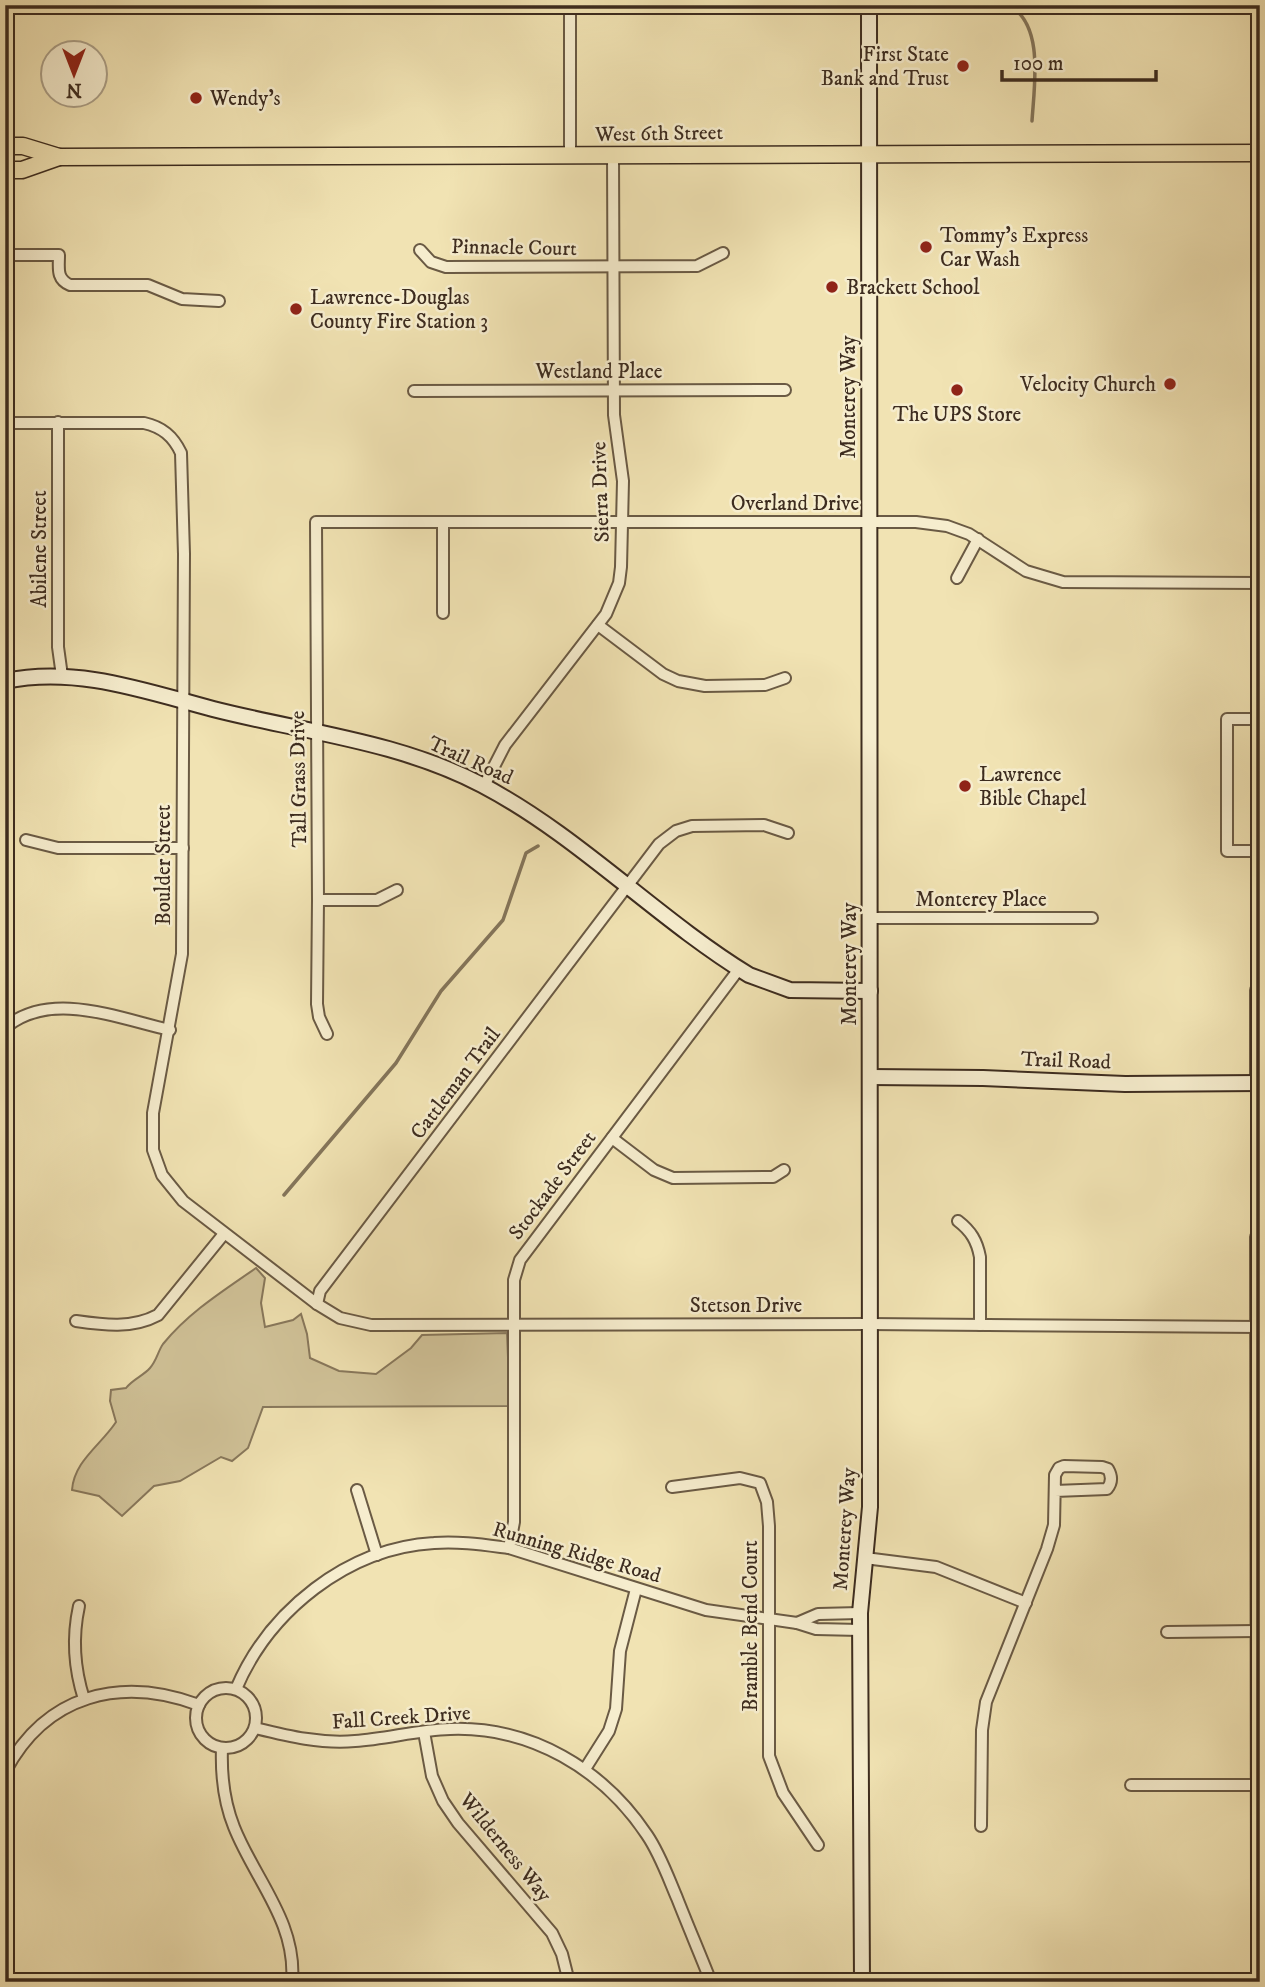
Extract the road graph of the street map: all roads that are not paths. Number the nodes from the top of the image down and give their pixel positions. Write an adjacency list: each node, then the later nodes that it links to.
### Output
1 (569, 5): 9 (street)
2 (869, 5): 6 (street, Monterey Way)
3 (1259, 5): 4 (street)
4 (1259, 58)
5 (5, 146): 10 (main road, West 6th Street)
6 (868, 153): 7 (main road, West 6th Street); 8 (main road, West 6th Street); 24 (street, Monterey Way)
7 (1260, 153)
8 (613, 154): 9 (main road, West 6th Street); 15 (street, Sierra Drive)
9 (569, 155): 10 (main road, West 6th Street)
10 (59, 157): 11 (main road, West 6th Street)
11 (5, 170)
12 (420, 250): 15 (street, Pinnacle Court)
13 (723, 253): 15 (street, Pinnacle Court)
14 (5, 255): 16 (street)
15 (613, 267): 17 (street, Sierra Drive)
16 (219, 301)
17 (613, 390): 18 (street, Westland Place); 19 (street, Westland Place); 23 (street, Sierra Drive)
18 (785, 390)
19 (414, 391)
20 (58, 422): 21 (street); 31 (street, Abilene Street); 34 (street, Boulder Street)
21 (5, 423)
22 (316, 522): 25 (street, Overland Drive); 36 (street, Tall Grass Drive)
23 (621, 522): 24 (street, Overland Drive); 25 (street, Overland Drive); 30 (street, Sierra Drive)
24 (869, 522): 26 (street, Overland Drive); 45 (street, Monterey Way)
25 (443, 523): 29 (street)
26 (978, 539): 27 (street); 28 (street, Overland Drive)
27 (957, 578)
28 (1260, 583)
29 (443, 613)
30 (598, 625): 32 (street); 37 (street, Sierra Drive)
31 (62, 676): 33 (street, Trail Road); 34 (street, Trail Road)
32 (785, 678)
33 (5, 681)
34 (183, 701): 36 (street, Trail Road); 40 (street, Boulder Street)
35 (1260, 719): 41 (street)
36 (316, 730): 37 (street, Trail Road); 44 (street, Tall Grass Drive)
37 (484, 786): 42 (street, Trail Road)
38 (788, 833): 42 (street, Cattleman Trail)
39 (26, 840): 40 (street)
40 (183, 848): 51 (street, Boulder Street)
41 (1260, 851)
42 (628, 886): 47 (street, Trail Road); 61 (street, Cattleman Trail)
43 (397, 890): 44 (street)
44 (318, 900): 52 (street, Tall Grass Drive)
45 (870, 918): 46 (street, Monterey Place); 49 (street, Monterey Way)
46 (1092, 918)
47 (739, 969): 49 (street, Trail Road); 55 (street, Stockade Street)
48 (1256, 990): 54 (street)
49 (870, 991): 53 (street, Monterey Way)
50 (5, 1027): 51 (street)
51 (170, 1030): 58 (street, Boulder Street)
52 (327, 1034)
53 (870, 1077): 54 (street, Trail Road); 63 (street, Monterey Way)
54 (1258, 1083)
55 (612, 1138): 56 (street); 64 (street, Stockade Street)
56 (784, 1170)
57 (958, 1221): 65 (street)
58 (223, 1234): 60 (street, Boulder Street); 62 (street)
59 (1256, 1237): 66 (street)
60 (253, 1257): 61 (street, Stetson Drive)
61 (317, 1304): 64 (street, Stetson Drive)
62 (75, 1321)
63 (869, 1324): 64 (street, Stetson Drive); 65 (street, Stetson Drive); 72 (street, Monterey Way)
64 (514, 1325): 70 (street, Stockade Street)
65 (980, 1325): 66 (street, Stetson Drive)
66 (1258, 1327): 80 (street)
67 (673, 1487): 77 (street, Bramble Bend Court)
68 (357, 1490): 71 (street)
69 (1055, 1490): 69 (street); 74 (street)
70 (509, 1548): 71 (street, Running Ridge Road); 73 (street, Running Ridge Road)
71 (377, 1555): 82 (street, Running Ridge Road)
72 (865, 1558): 74 (street); 76 (street, Monterey Way)
73 (636, 1589): 77 (street, Running Ridge Road); 88 (street)
74 (1026, 1604): 92 (street)
75 (79, 1606): 83 (street)
76 (860, 1613): 78 (street, Running Ridge Road); 79 (street, Monterey Way)
77 (770, 1621): 78 (street, Running Ridge Road); 93 (street, Bramble Bend Court)
78 (797, 1623): 79 (street, Running Ridge Road)
79 (860, 1630): 98 (street, Monterey Way)
80 (1257, 1631): 81 (street); 91 (street)
81 (1167, 1632)
82 (236, 1689): 84 (street); 85 (street)
83 (84, 1699): 84 (street); 89 (street)
84 (200, 1705): 87 (street)
85 (255, 1728): 86 (street, Fall Creek Drive); 87 (street)
86 (424, 1732): 88 (street, Fall Creek Drive); 96 (street, Wilderness Way)
87 (222, 1748): 95 (street)
88 (585, 1769): 97 (street, Fall Creek Drive)
89 (5, 1772)
90 (1131, 1785): 91 (street)
91 (1257, 1785): 94 (street)
92 (981, 1826)
93 (818, 1845)
94 (1260, 1912)
95 (292, 1982)
96 (569, 1982)
97 (711, 1982)
98 (862, 1982)

